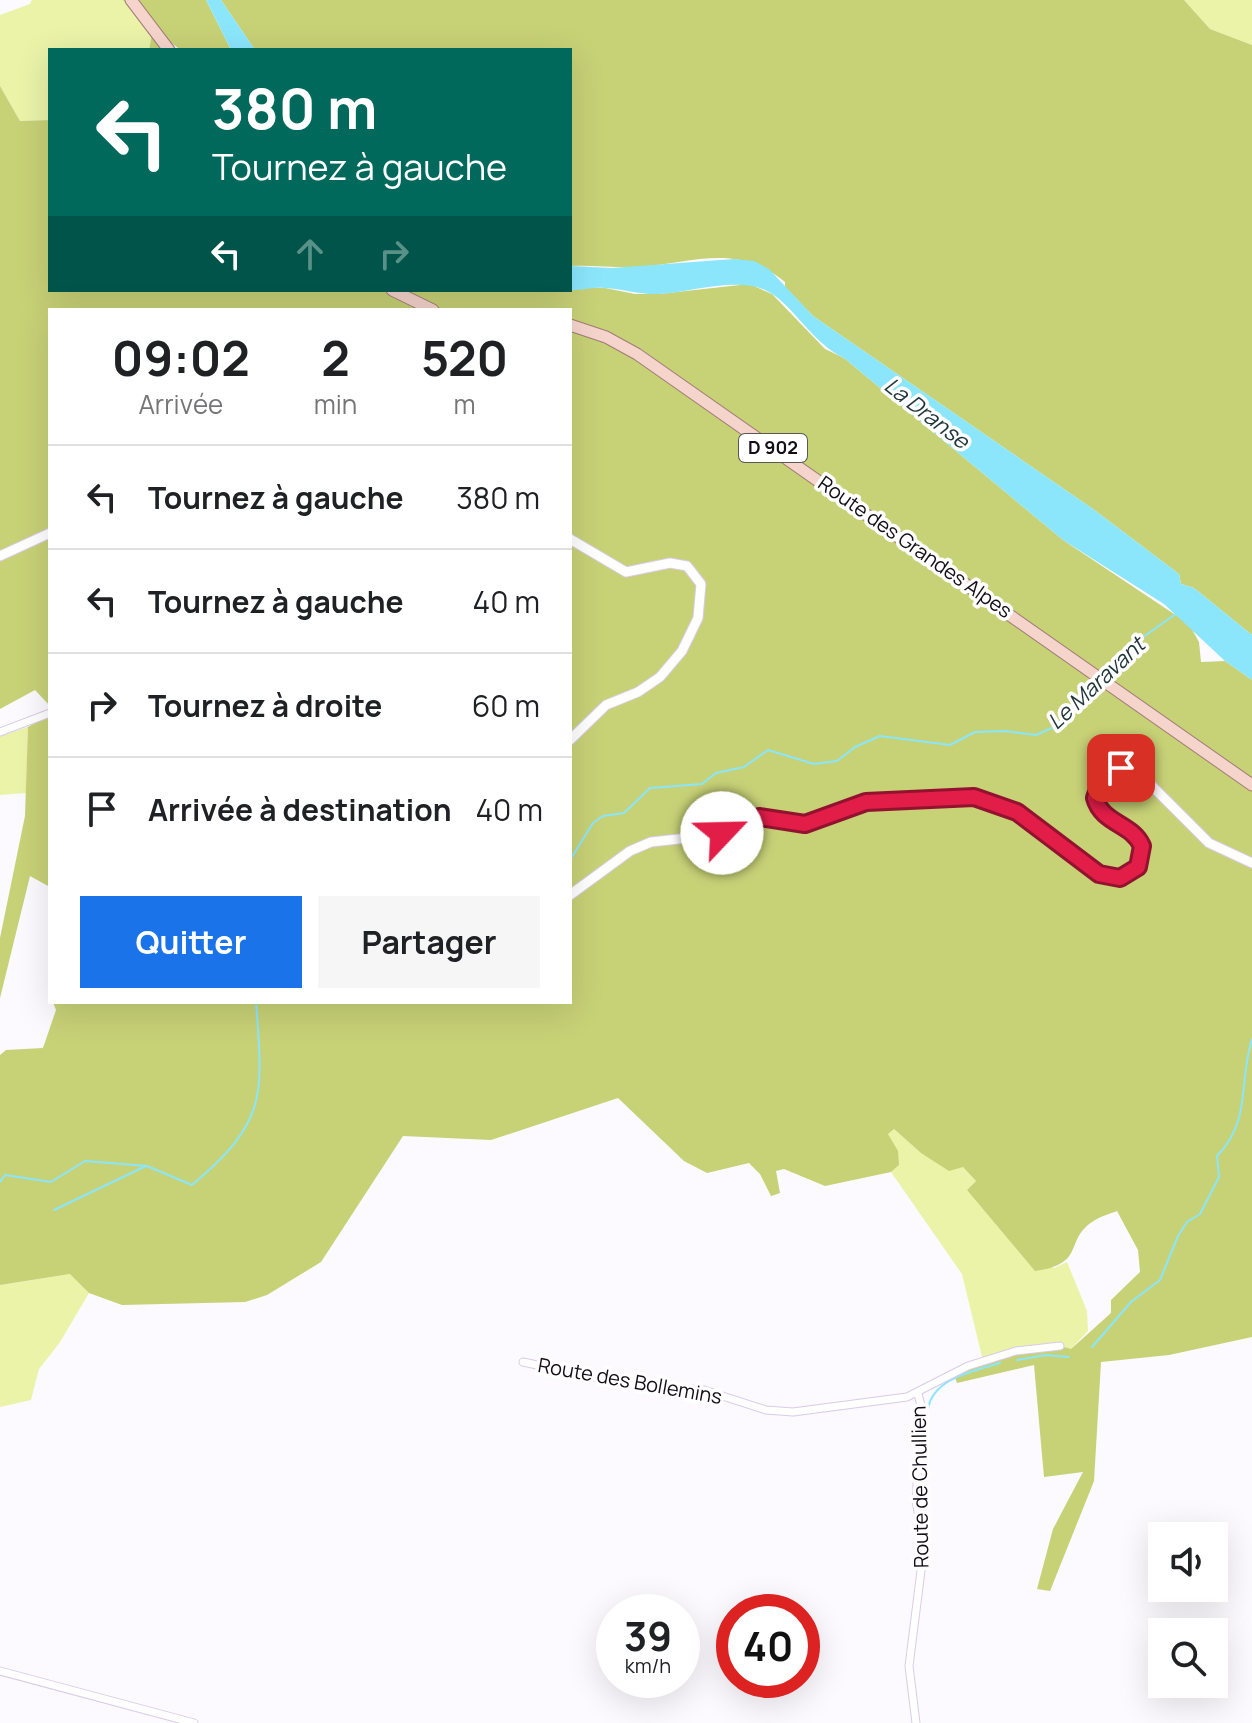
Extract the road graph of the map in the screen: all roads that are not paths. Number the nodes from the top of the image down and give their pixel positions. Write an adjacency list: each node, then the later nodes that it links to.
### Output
1 (131, 0): 2 (main road)
2 (167, 48)
3 (396, 292): 4 (main road)
4 (429, 308)
5 (572, 326): 12 (main road, Route des Grandes Alpes / D 902)
6 (48, 534): 8 (street)
7 (572, 540): 11 (street)
8 (0, 556)
9 (48, 714): 10 (street)
10 (0, 732)
11 (572, 738)
12 (1252, 785)
13 (1252, 863): 14 (street)
14 (572, 893)
15 (1060, 1346): 17 (street, Route des Bollemins)
16 (523, 1362): 17 (street, Route des Bollemins)
17 (918, 1394): 20 (street, Route de Chullien)
18 (0, 1671): 19 (street)
19 (194, 1723)
20 (916, 1723)

